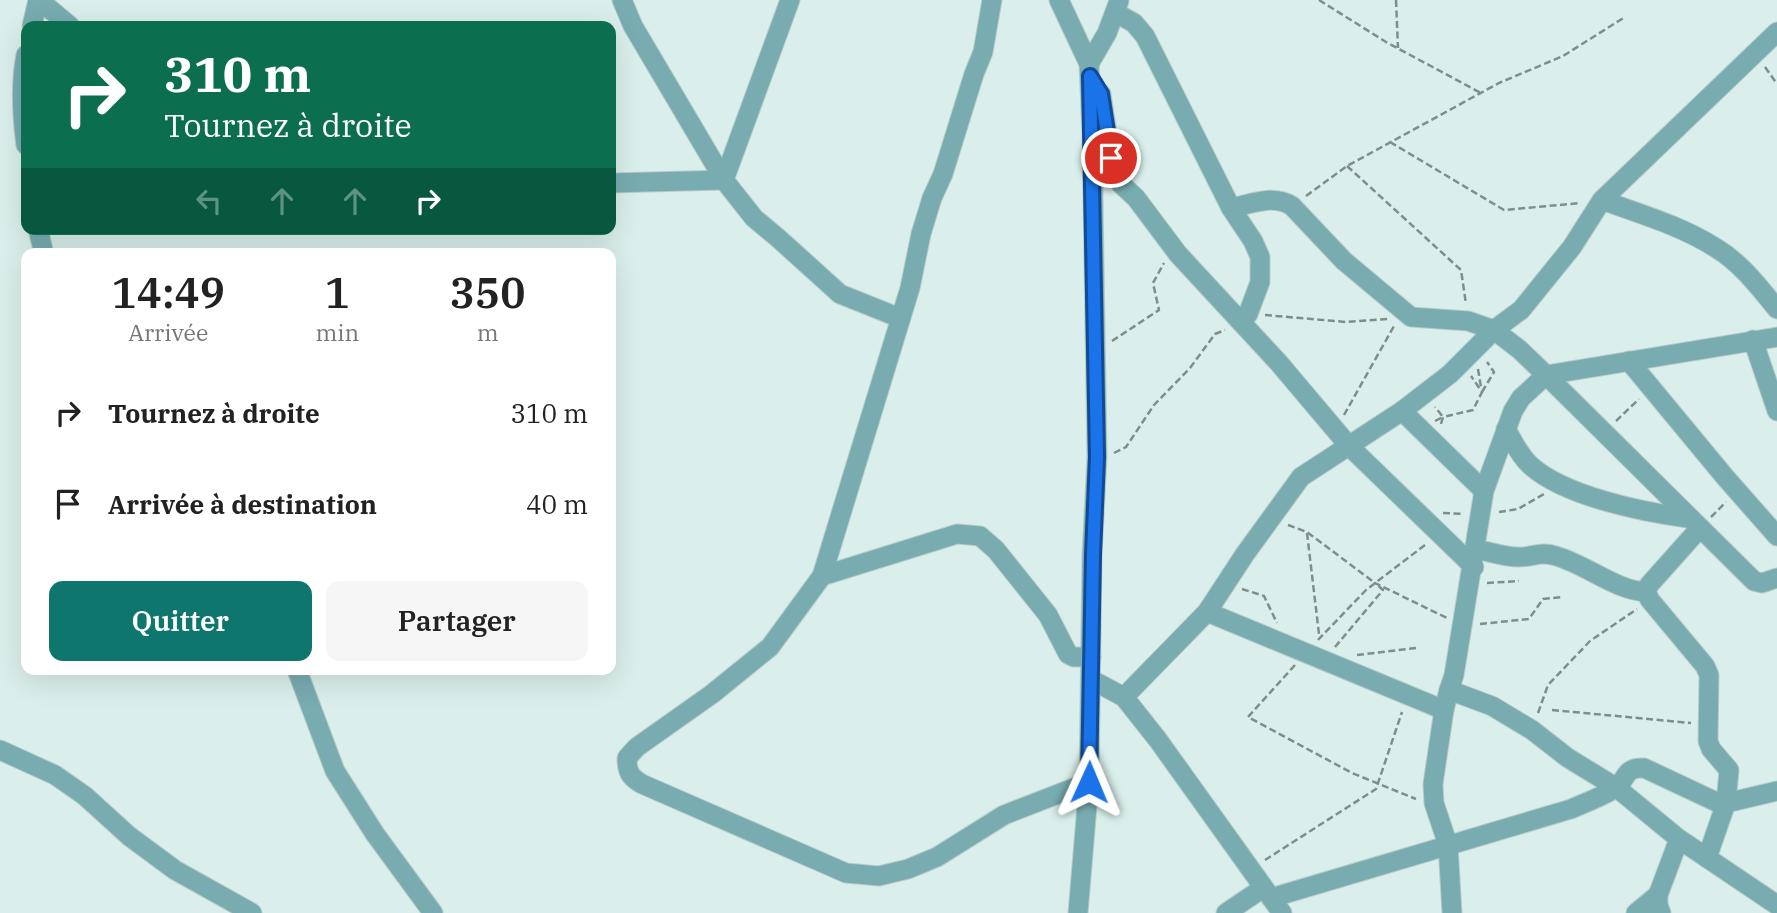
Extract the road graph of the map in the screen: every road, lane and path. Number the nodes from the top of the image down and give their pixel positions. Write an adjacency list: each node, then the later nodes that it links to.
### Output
1 (38, 0): 10 (street); 11 (street)
2 (622, 0): 20 (street)
3 (790, 0): 20 (street)
4 (992, 0): 27 (street)
5 (1059, 0): 15 (street)
6 (1319, 0): 13 (path)
7 (1396, 0): 13 (path)
8 (1118, 6): 15 (street); 24 (street)
9 (1625, 17): 17 (path)
10 (33, 21)
11 (64, 21)
12 (1777, 32): 14 (street)
13 (1398, 48): 17 (path)
14 (1755, 53): 16 (path); 22 (street)
15 (1089, 70): 25 (street); 33 (street)
16 (1777, 84)
17 (1481, 93): 18 (path)
18 (1390, 142): 19 (path); 22 (path)
19 (1347, 166): 23 (path); 29 (path)
20 (724, 180): 21 (street); 27 (street)
21 (616, 183)
22 (1602, 200): 26 (street); 30 (street)
23 (1292, 206): 24 (street); 29 (street)
24 (1231, 208): 28 (street)
25 (1173, 247): 28 (street); 33 (path)
26 (1777, 309)
27 (900, 318): 56 (street)
28 (1238, 321): 43 (street); 43 (path); 47 (path)
29 (1468, 321): 30 (street)
30 (1494, 330): 36 (street); 37 (street)
31 (1777, 337): 32 (street)
32 (1753, 340): 35 (street); 41 (street)
33 (1095, 353): 47 (street)
34 (1482, 356): 39 (path)
35 (1629, 361): 37 (street); 38 (street)
36 (1467, 363): 39 (path); 39 (path); 40 (street)
37 (1545, 375): 42 (street); 44 (street)
38 (1651, 389): 44 (path); 49 (street)
39 (1482, 391): 45 (path)
40 (1402, 411): 45 (street); 46 (street)
41 (1777, 411)
42 (1506, 429): 48 (street); 51 (street)
43 (1336, 430): 46 (street)
44 (1603, 432): 51 (street)
45 (1436, 444): 48 (street)
46 (1349, 446): 50 (street); 53 (street)
47 (1097, 464): 69 (street)
48 (1484, 491): 55 (street)
49 (1737, 491): 51 (path); 54 (street)
50 (1272, 518): 52 (path); 60 (street)
51 (1693, 523): 57 (street); 62 (street)
52 (1307, 532): 59 (path); 66 (path)
53 (1439, 534): 55 (street); 59 (path)
54 (1777, 536)
55 (1473, 567): 58 (path); 62 (street); 65 (street)
56 (822, 576): 69 (street); 82 (street)
57 (1777, 578)
58 (1519, 581)
59 (1375, 583): 61 (path); 65 (path); 70 (path)
60 (1226, 584): 64 (street); 67 (path)
61 (1366, 590)
62 (1648, 596): 80 (path); 86 (street)
63 (1562, 597): 65 (path)
64 (1207, 612): 67 (street); 75 (street)
65 (1462, 626): 73 (street)
66 (1319, 634)
67 (1288, 645): 70 (street)
68 (1416, 648): 70 (path)
69 (1091, 657): 72 (street)
70 (1323, 660): 74 (street)
71 (299, 675): 95 (street)
72 (1092, 680): 75 (street); 82 (street)
73 (1449, 690): 76 (street); 80 (street)
74 (1408, 695): 76 (street); 90 (path)
75 (1124, 697): 91 (street)
76 (1444, 710): 88 (street)
77 (1552, 710): 79 (path)
78 (1248, 717): 85 (path)
79 (1700, 724)
80 (1532, 730): 83 (street)
81 (0, 750): 94 (street)
82 (1089, 782): 96 (street)
83 (1616, 788): 86 (street); 87 (street); 88 (street)
84 (1777, 791): 86 (street)
85 (1416, 798)
86 (1726, 805): 89 (street)
87 (1679, 839): 89 (street); 92 (street)
88 (1448, 845): 91 (street); 98 (street)
89 (1707, 858): 93 (street)
90 (1256, 866)
91 (1272, 900): 97 (street)
92 (1660, 904): 99 (street)
93 (1777, 905)
94 (252, 913)
95 (433, 913)
96 (1078, 913)
97 (1226, 913)
98 (1452, 913)
99 (1636, 913)

